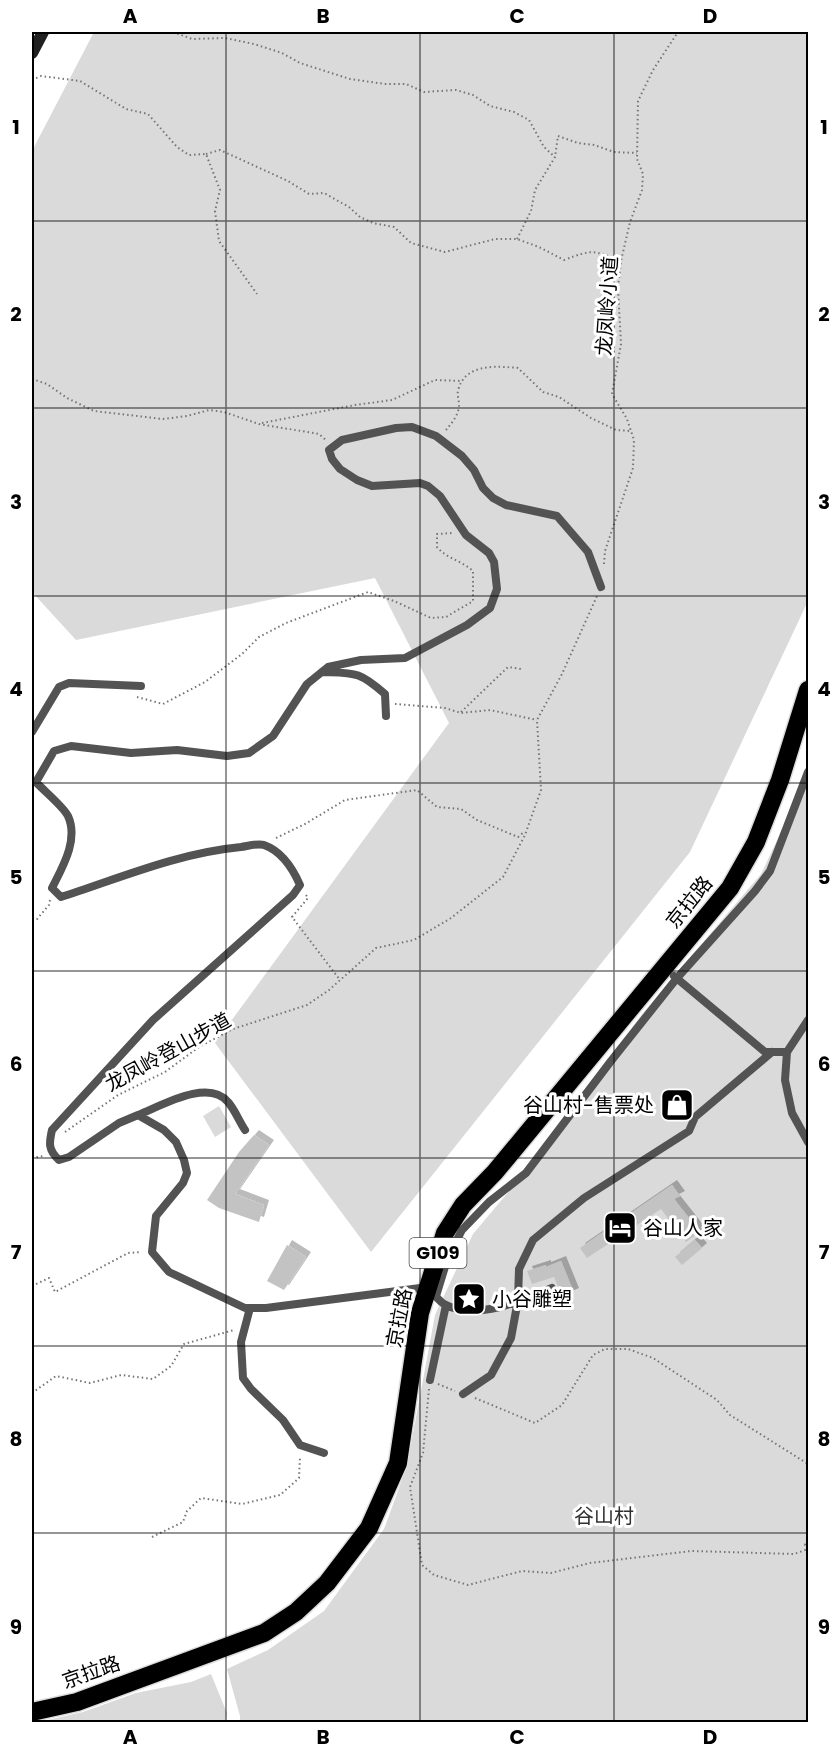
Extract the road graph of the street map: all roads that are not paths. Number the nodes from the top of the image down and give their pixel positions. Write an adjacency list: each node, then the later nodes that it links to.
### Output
1 (43, 32): 2 (street)
2 (32, 53)
3 (601, 587): 4 (lane)
4 (322, 672): 7 (lane); 10 (lane)
5 (141, 686): 8 (lane)
6 (808, 690): 11 (highway, 京拉路 / G109)
7 (386, 716)
8 (32, 732)
9 (808, 772): 11 (lane)
10 (34, 780): 15 (lane)
11 (670, 973): 13 (lane); 19 (lane); 19 (highway, 京拉路 / G109)
12 (808, 1020): 14 (lane)
13 (772, 1052): 14 (lane); 20 (lane)
14 (787, 1052): 17 (lane)
15 (138, 1115): 16 (lane); 22 (lane)
16 (244, 1130)
17 (808, 1142)
18 (552, 1288): 20 (lane)
19 (432, 1292): 21 (lane); 22 (lane); 26 (highway, 京拉路 / G109)
20 (518, 1300): 21 (lane); 24 (lane)
21 (447, 1305): 23 (lane)
22 (250, 1308): 25 (lane)
23 (430, 1380)
24 (464, 1394)
25 (324, 1452)
26 (32, 1712)

